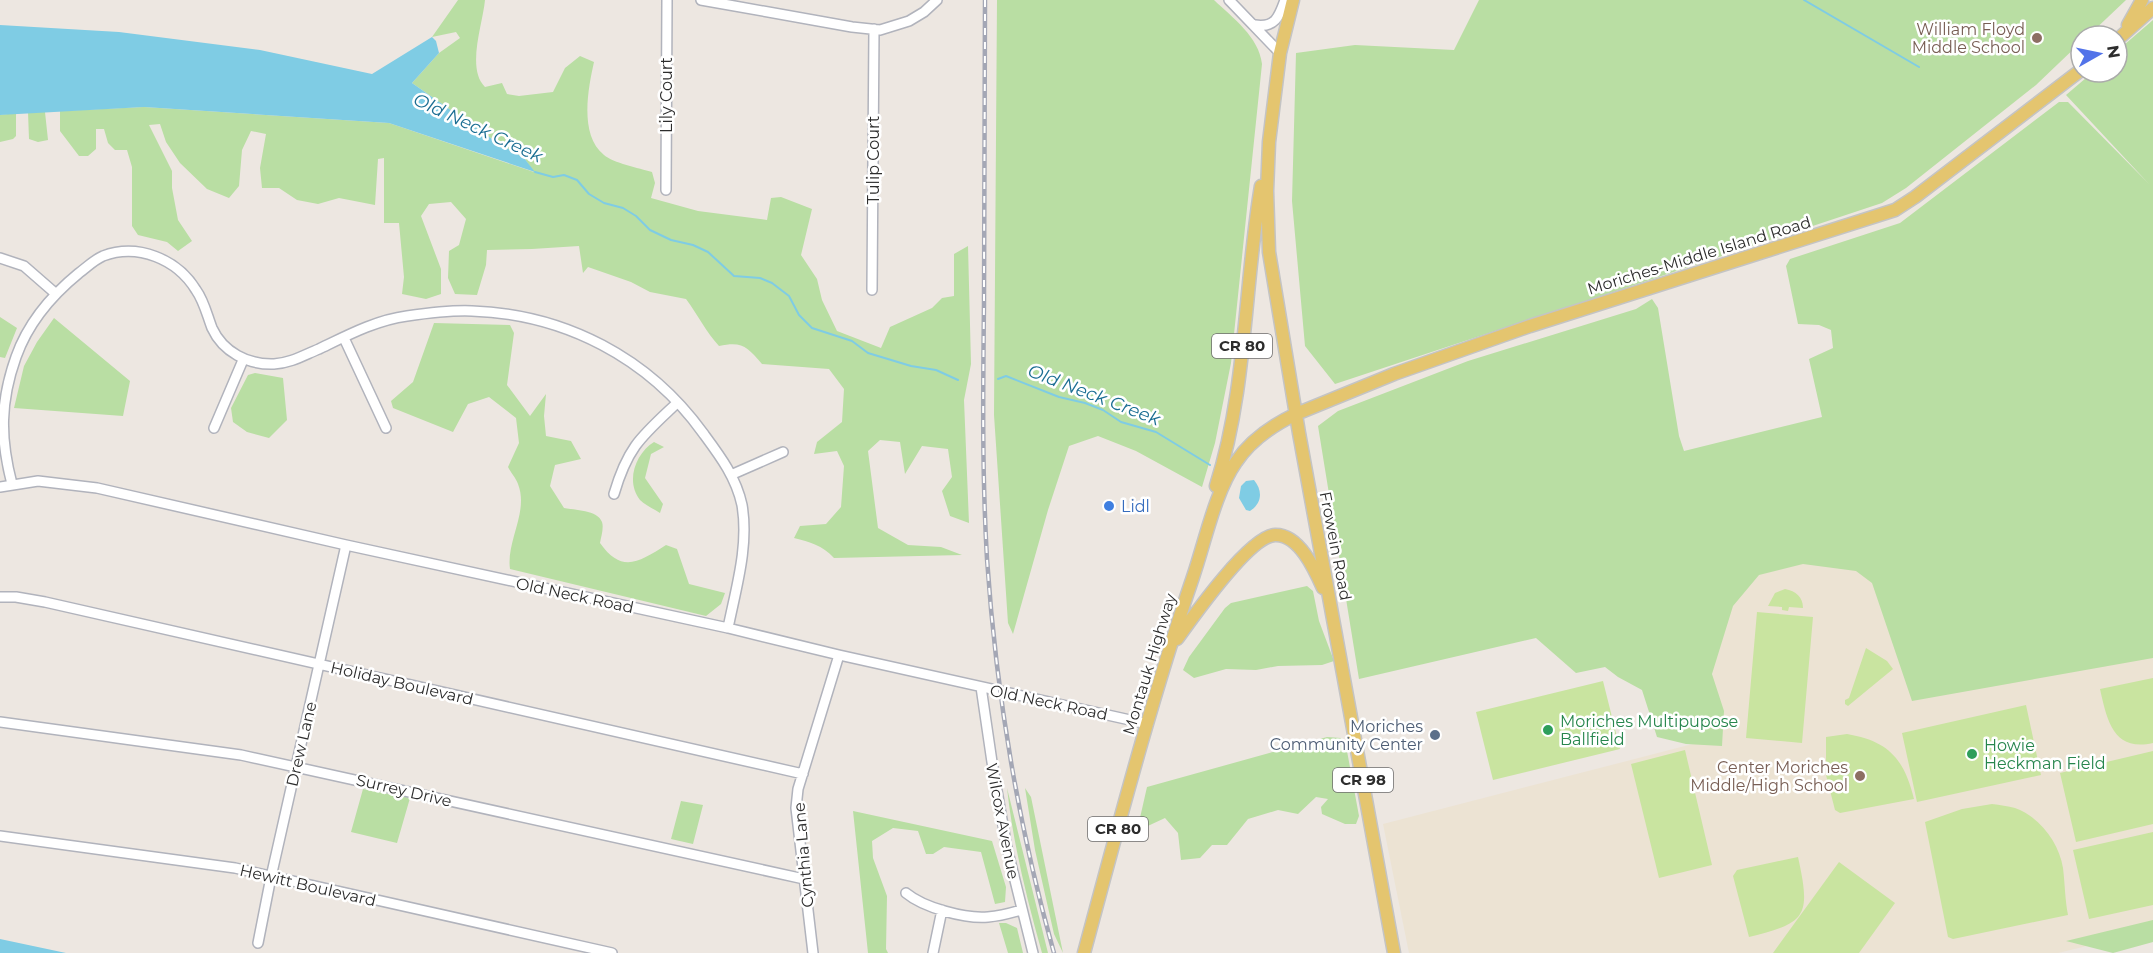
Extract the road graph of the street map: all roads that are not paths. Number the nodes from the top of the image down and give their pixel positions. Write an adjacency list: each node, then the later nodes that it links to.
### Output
1 (667, 0): 16 (street, Lily Court)
2 (701, 0): 11 (street)
3 (937, 0): 11 (street)
4 (1229, 0): 10 (street)
5 (1284, 0): 10 (street)
6 (1293, 0): 13 (main road, CR 80)
7 (2142, 0): 9 (main road)
8 (2153, 8): 12 (main road)
9 (2127, 24)
10 (1255, 25): 13 (street)
11 (874, 29): 18 (street, Tulip Court)
12 (2129, 29)
13 (1280, 53): 15 (main road, CR 80)
14 (2069, 79): 24 (main road, Moriches-Middle Island Road)
15 (1269, 142): 24 (main road, Frowein Road / CR 80); 33 (main road, CR 80)
16 (666, 190)
17 (0, 258): 19 (street)
18 (872, 290)
19 (56, 293): 21 (street); 22 (street)
20 (344, 338): 21 (street); 23 (street); 26 (street)
21 (243, 360): 25 (street)
22 (1, 403): 29 (street)
23 (677, 403): 28 (street); 31 (street)
24 (1296, 414): 33 (main road, Montauk Highway / CR 80); 35 (main road, Frowein Road / CR 98)
25 (214, 428)
26 (386, 428)
27 (783, 452): 28 (street)
28 (733, 474): 36 (street)
29 (12, 484): 30 (street, Old Neck Road); 32 (street, Old Neck Road)
30 (0, 487)
31 (614, 494)
32 (346, 545): 36 (street, Old Neck Road); 39 (street, Drew Lane)
33 (1202, 548): 37 (main road, Montauk Highway / CR 80)
34 (0, 597): 39 (street, Holiday Boulevard)
35 (1331, 606): 37 (main road); 57 (main road, Frowein Road / CR 98)
36 (728, 628): 38 (street, Old Neck Road)
37 (1170, 650): 42 (main road, Montauk Highway / CR 80)
38 (838, 655): 40 (street, Old Neck Road); 44 (street, Cynthia Lane)
39 (320, 664): 43 (street, Drew Lane); 44 (street, Holiday Boulevard)
40 (981, 687): 42 (street, Old Neck Road); 50 (street, Wilcox Avenue)
41 (0, 722): 43 (street, Surrey Drive)
42 (1148, 724): 56 (main road, Montauk Highway / CR 80)
43 (296, 766): 46 (street, Drew Lane); 47 (street, Surrey Drive)
44 (802, 774): 47 (street, Cynthia Lane)
45 (0, 836): 46 (street, Hewitt Boulevard)
46 (271, 876): 51 (street, Drew Lane); 52 (street, Hewitt Boulevard)
47 (804, 879): 53 (street, Cynthia Lane)
48 (906, 894): 49 (street)
49 (942, 910): 50 (street); 54 (street)
50 (1022, 910): 55 (street, Wilcox Avenue)
51 (258, 943)
52 (612, 953)
53 (813, 953)
54 (933, 953)
55 (1033, 953)
56 (1084, 953)
57 (1394, 953)

